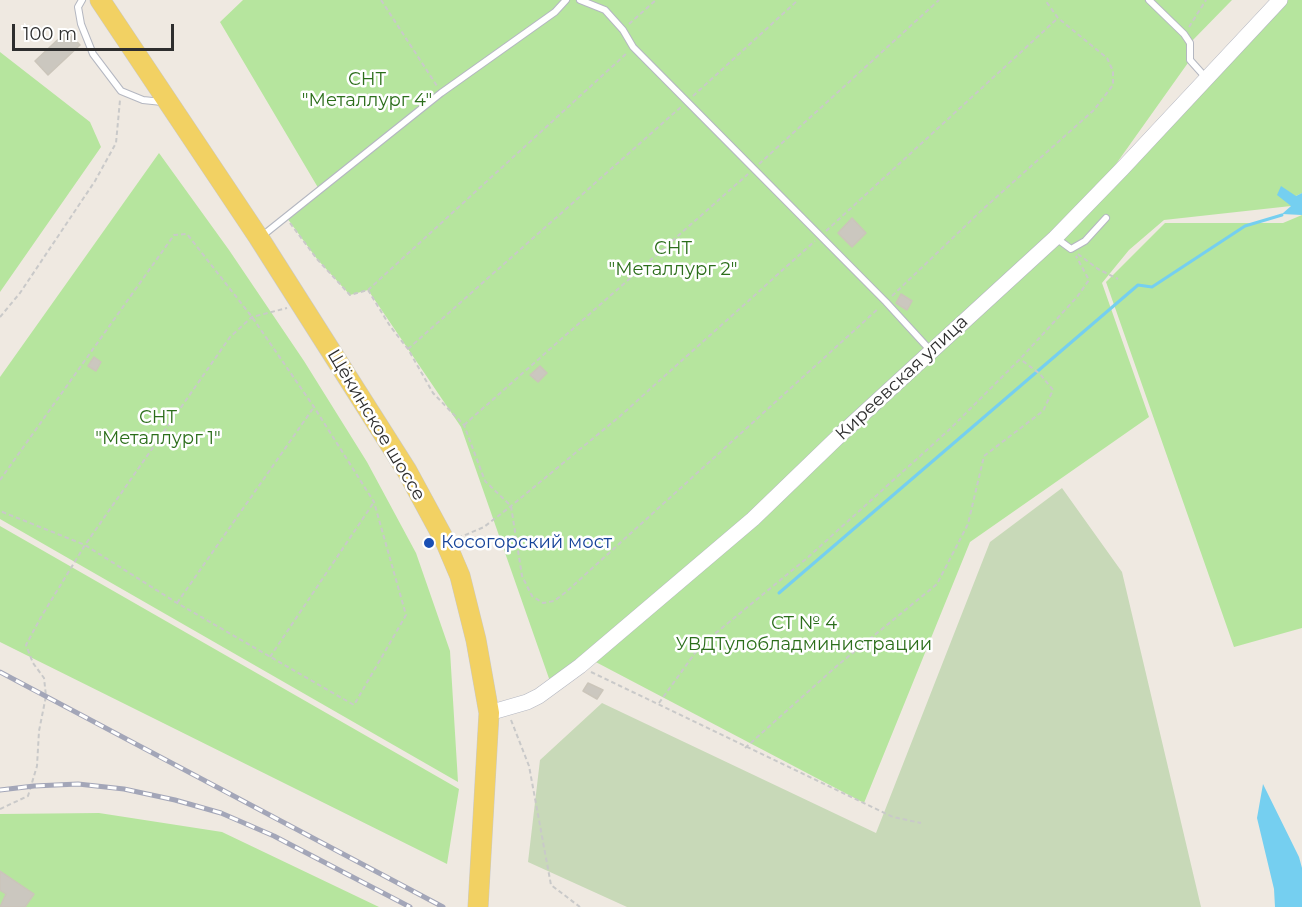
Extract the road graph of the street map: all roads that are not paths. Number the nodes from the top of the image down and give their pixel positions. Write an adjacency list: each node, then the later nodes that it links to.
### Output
1 (82, 0): 8 (lane)
2 (100, 0): 8 (main road, Щёкинское шоссе)
3 (566, 0): 10 (lane)
4 (580, 0): 12 (lane)
5 (1149, 0): 7 (lane)
6 (1280, 0): 7 (street, Киреевская улица)
7 (1207, 79): 11 (street, Киреевская улица)
8 (167, 102): 10 (main road, Щёкинское шоссе)
9 (1107, 218): 11 (lane)
10 (259, 238): 13 (main road, Щёкинское шоссе)
11 (1055, 238): 12 (street, Киреевская улица)
12 (931, 351): 13 (street, Киреевская улица)
13 (497, 711): 14 (main road, Щёкинское шоссе)
14 (479, 897)

